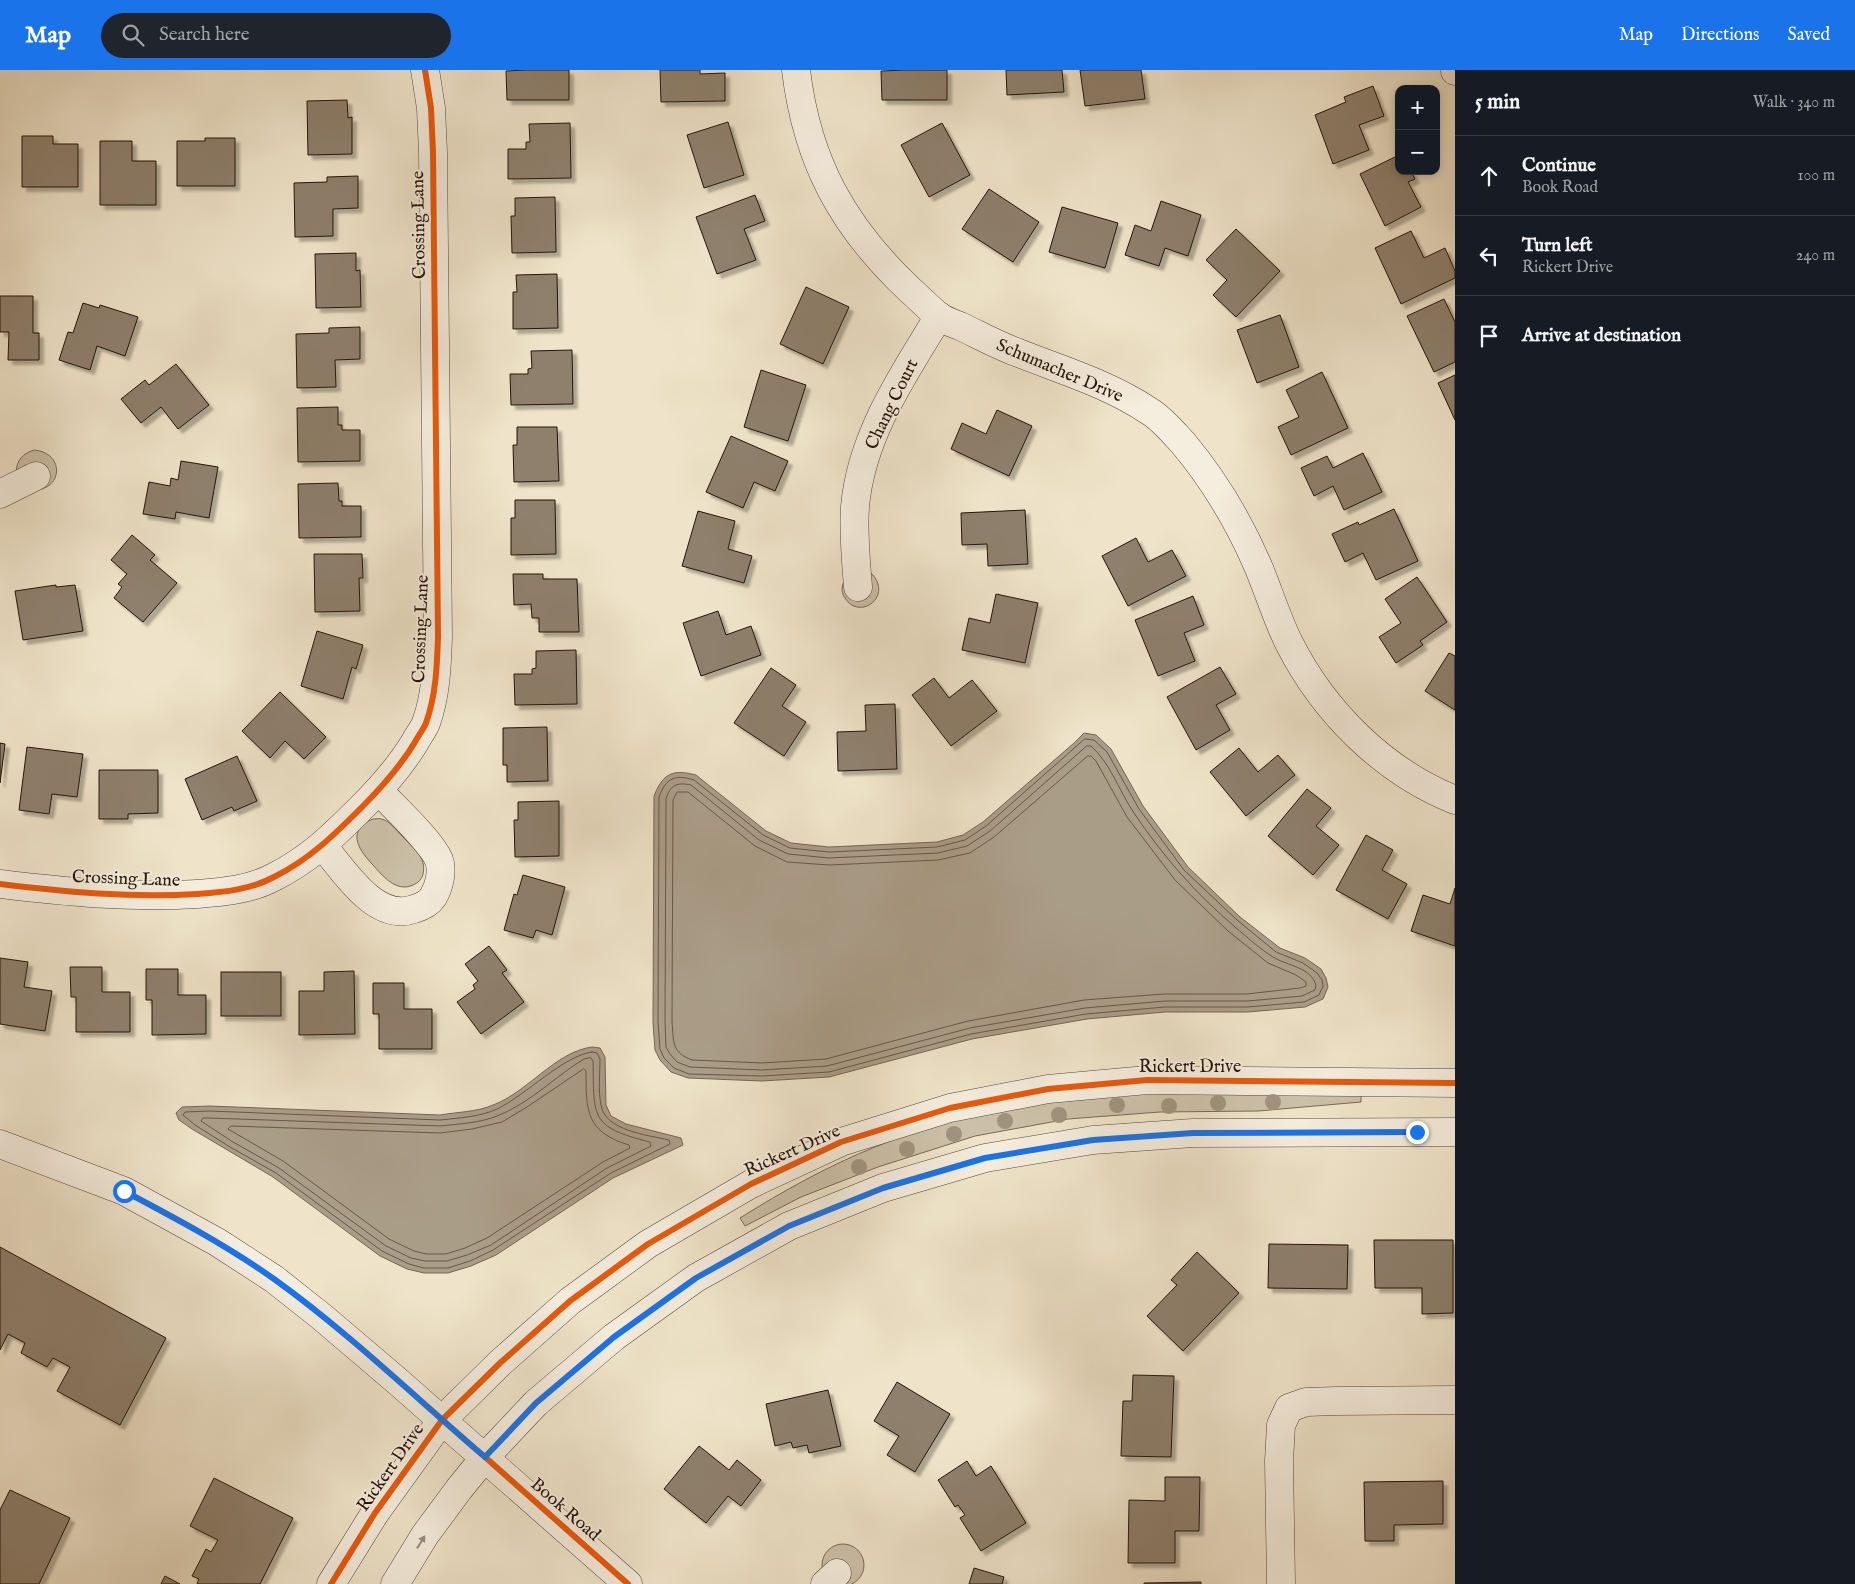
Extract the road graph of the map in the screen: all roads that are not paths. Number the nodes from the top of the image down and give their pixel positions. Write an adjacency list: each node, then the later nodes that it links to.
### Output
1 (425, 70): 7 (street, Crossing Lane)
2 (796, 70): 3 (street, Schumacher Drive)
3 (939, 316): 6 (street, Chang Court); 8 (street, Schumacher Drive)
4 (36, 476): 5 (street)
5 (0, 494)
6 (858, 587)
7 (379, 791): 9 (street, Crossing Lane); 9 (street)
8 (1455, 800)
9 (323, 846): 10 (street, Crossing Lane)
10 (0, 884)
11 (1455, 1083): 15 (street, Rickert Drive)
12 (1455, 1132): 16 (street)
13 (0, 1144): 15 (street, Book Road)
14 (1455, 1400): 20 (street)
15 (442, 1420): 16 (street, Book Road); 17 (street, Rickert Drive)
16 (485, 1457): 18 (street, one-way to 16); 19 (street, Book Road)
17 (331, 1584)
18 (396, 1584)
19 (628, 1584)
20 (1280, 1584)

